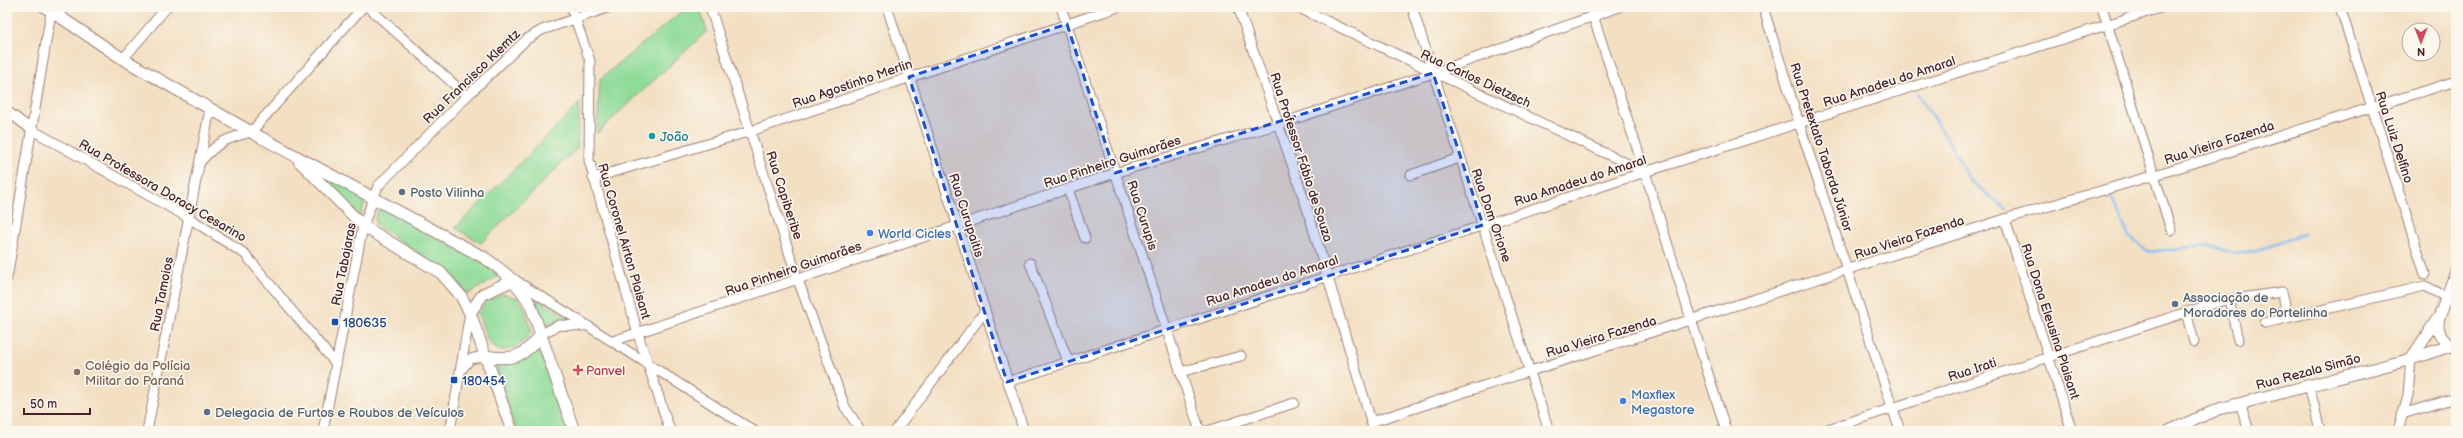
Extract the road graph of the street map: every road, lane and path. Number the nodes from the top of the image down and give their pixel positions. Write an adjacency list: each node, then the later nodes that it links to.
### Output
1 (167, 7): 23 (street)
2 (363, 7): 35 (street)
3 (368, 7): 27 (street)
4 (571, 7): 20 (street, Rua Coronel Airton Plaisant)
5 (610, 7): 20 (street, Rua Francisco Klemtz)
6 (710, 7): 34 (street, Rua Capiberibe)
7 (887, 7): 25 (street, Rua Curupaitis)
8 (1061, 7): 21 (street, Rua Curupis)
9 (1118, 7): 21 (street, Rua Agostinho Merlin)
10 (1238, 7): 32 (street, Rua Professor Fábio de Souza)
11 (1297, 7): 24 (street, Rua Carlos Dietzsch)
12 (1412, 7): 24 (street, Rua Dom Orione)
13 (1619, 7): 19 (street, Rua Pinheiro Guimarães)
14 (1763, 7): 31 (street, Rua Pretextato Taborda Júnior)
15 (2102, 7): 22 (street)
16 (2163, 7): 22 (street, Rua Amadeu do Amaral)
17 (2340, 7): 28 (street, Rua Luiz Delfino)
18 (48, 10): 23 (main road); 33 (street)
19 (1592, 12): 24 (street, Rua Pinheiro Guimarães); 39 (street)
20 (576, 19): 27 (street, Rua Francisco Klemtz); 43 (street, Rua Coronel Airton Plaisant)
21 (1067, 24): 25 (street, Rua Agostinho Merlin); 40 (street, Rua Curupis)
22 (2107, 25): 31 (street, Rua Amadeu do Amaral); 42 (street)
23 (123, 59): 29 (main road)
24 (1433, 73): 32 (street, Rua Pinheiro Guimarães); 37 (street, Rua Dom Orione); 39 (street, Rua Carlos Dietzsch)
25 (909, 77): 34 (street, Rua Agostinho Merlin); 50 (street, Rua Curupaitis)
26 (2456, 81): 28 (street, Rua Vieira Fazenda)
27 (467, 96): 45 (street, Rua Francisco Klemtz)
28 (2372, 107): 42 (street, Rua Vieira Fazenda); 57 (street, Rua Luiz Delfino)
29 (210, 108): 35 (main road); 38 (street, Rua Tamoios)
30 (7, 111): 33 (street, Rua Professora Doracy Cesarino)
31 (1799, 123): 39 (street, Rua Amadeu do Amaral); 55 (street, Rua Pretextato Taborda Júnior)
32 (1279, 124): 40 (street, Rua Pinheiro Guimarães); 58 (street, Rua Professor Fábio de Souza)
33 (32, 130): 46 (street); 47 (street, Rua Professora Doracy Cesarino)
34 (751, 131): 43 (street, Rua Agostinho Merlin); 61 (street, Rua Capiberibe)
35 (251, 132): 36 (main road); 38 (street)
36 (290, 152): 45 (main road); 49 (main road)
37 (1460, 158): 41 (street); 51 (street, Rua Dom Orione)
38 (200, 163): 47 (street, Rua Tamoios)
39 (1645, 172): 51 (street, Rua Amadeu do Amaral); 69 (street)
40 (1115, 173): 44 (street, Rua Pinheiro Guimarães); 72 (street, Rua Curupis)
41 (1411, 175)
42 (2155, 175): 48 (street, Rua Vieira Fazenda); 52 (street)
43 (593, 178): 74 (street, Rua Coronel Airton Plaisant)
44 (1068, 188): 50 (street, Rua Pinheiro Guimarães); 53 (street)
45 (373, 196): 49 (street, Rua Tabajaras); 60 (main road)
46 (12, 218): 59 (street)
47 (189, 218): 85 (street, Rua Professora Doracy Cesarino); 97 (street, Rua Tamoios)
48 (2005, 220): 55 (street, Rua Vieira Fazenda); 81 (street, Rua Dona Eleusina Plaisant)
49 (363, 226): 66 (main road); 85 (street, Rua Tabajaras)
50 (957, 226): 61 (street, Rua Pinheiro Guimarães); 64 (street, Rua Curupaitis)
51 (1483, 226): 58 (street, Rua Amadeu do Amaral); 88 (street, Rua Dom Orione)
52 (2171, 230)
53 (1086, 238)
54 (1030, 263): 83 (street)
55 (1848, 270): 69 (street, Rua Vieira Fazenda); 94 (street, Rua Pretextato Taborda Júnior)
56 (2456, 272): 62 (main road)
57 (2425, 274)
58 (1327, 276): 72 (street, Rua Amadeu do Amaral); 96 (street, Rua Professor Fábio de Souza)
59 (7, 278)
60 (514, 280): 66 (main road); 71 (street); 73 (main road)
61 (798, 280): 74 (street, Rua Pinheiro Guimarães); 104 (street, Rua Capiberibe)
62 (2445, 296): 67 (main road); 68 (street)
63 (2229, 300): 65 (street, Rua Irati); 68 (street, Rua Irati); 75 (street)
64 (985, 311): 89 (street, Rua Curupaitis); 105 (street)
65 (2186, 312): 77 (street); 81 (street, Rua Irati)
66 (470, 313): 79 (main road); 86 (street)
67 (2440, 315): 78 (main road); 82 (main road)
68 (2288, 316): 70 (street)
69 (1691, 321): 88 (street, Rua Vieira Fazenda); 111 (street)
70 (2265, 323)
71 (588, 327): 73 (street); 76 (street)
72 (1166, 328): 83 (street, Rua Amadeu do Amaral); 87 (street, Rua Curupis)
73 (541, 334): 79 (main road); 101 (main road)
74 (638, 334): 76 (street, Rua Pinheiro Guimarães); 84 (street, Rua Coronel Airton Plaisant)
75 (2238, 340)
76 (613, 341): 84 (street)
77 (2194, 342)
78 (2454, 344): 82 (main road, Rua Rezala Simão)
79 (485, 356): 86 (street); 100 (main road)
80 (1241, 356): 87 (street)
81 (2048, 358): 94 (street, Rua Irati); 114 (street, Rua Dona Eleusina Plaisant)
82 (2411, 359): 90 (main road, Rua Rezala Simão); 95 (street)
83 (1068, 361): 89 (street, Rua Amadeu do Amaral)
84 (648, 363): 102 (street, Rua Coronel Airton Plaisant); 103 (street)
85 (336, 364): 98 (street, Rua Tabajaras)
86 (461, 372): 99 (street)
87 (1180, 372): 107 (street, Rua Curupis)
88 (1530, 372): 96 (street, Rua Vieira Fazenda); 110 (street, Rua Dom Orione)
89 (1007, 382): 106 (street, Rua Curupaitis)
90 (2310, 385): 93 (main road, Rua Rezala Simão); 117 (street)
91 (2456, 398): 95 (street)
92 (1294, 403): 108 (street)
93 (2240, 403): 115 (main road, Rua Rezala Simão); 116 (street)
94 (1893, 408): 112 (street, Rua Irati); 113 (street, Rua Pretextato Taborda Júnior)
95 (2402, 414): 118 (street)
96 (1371, 422): 109 (street, Rua Professor Fábio de Souza)
97 (147, 431)
98 (323, 431)
99 (450, 431)
100 (512, 431)
101 (574, 431)
102 (670, 431)
103 (754, 431)
104 (861, 431)
105 (895, 431)
106 (1024, 431)
107 (1200, 431)
108 (1208, 431)
109 (1374, 431)
110 (1549, 431)
111 (1726, 431)
112 (1822, 431)
113 (1900, 431)
114 (2072, 431)
115 (2169, 431)
116 (2250, 431)
117 (2320, 431)
118 (2398, 431)

